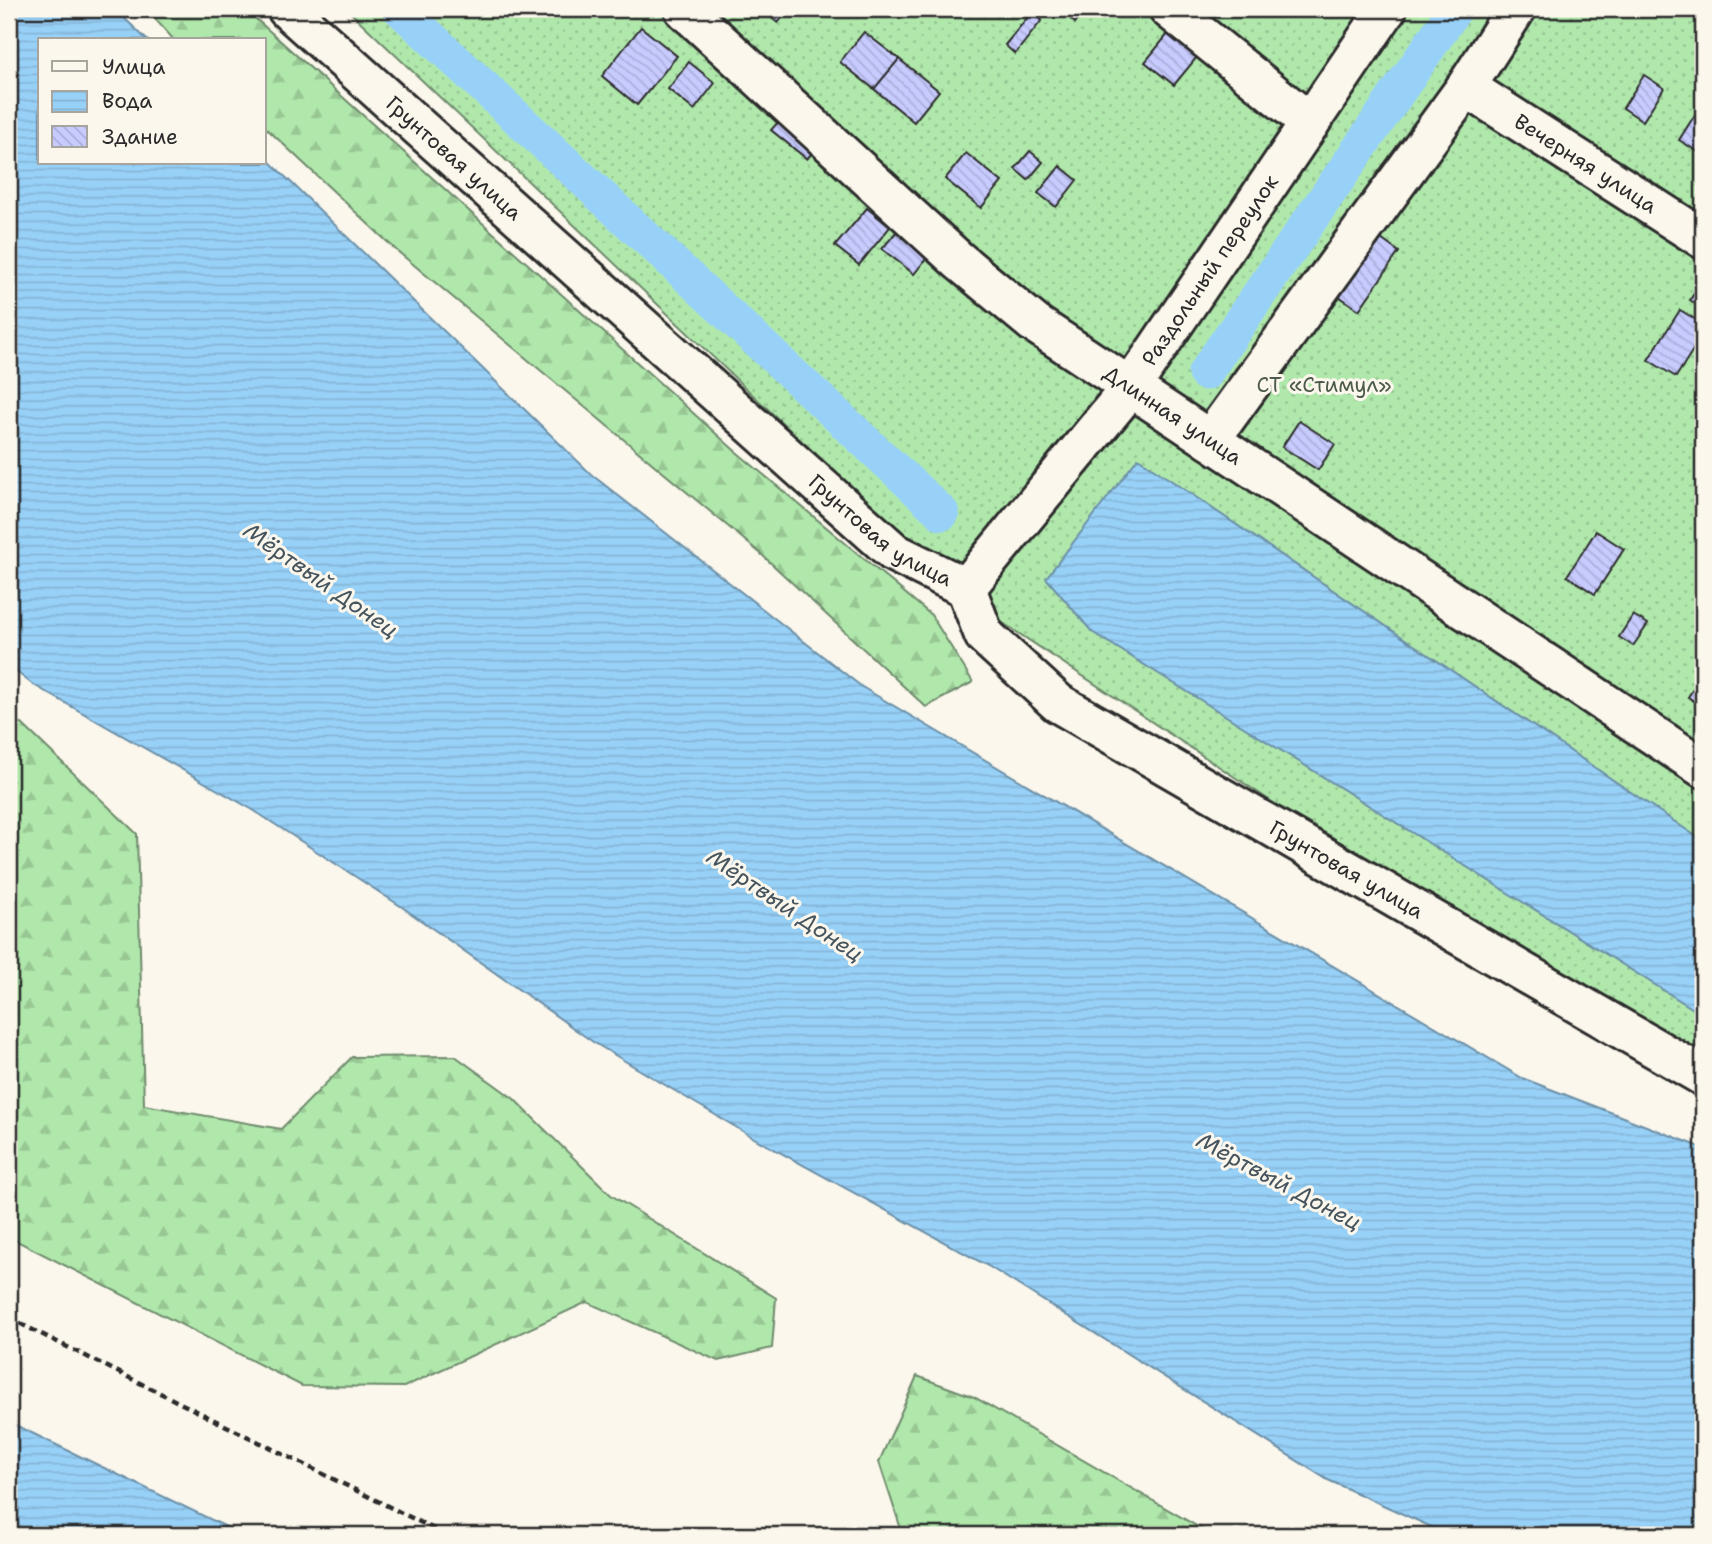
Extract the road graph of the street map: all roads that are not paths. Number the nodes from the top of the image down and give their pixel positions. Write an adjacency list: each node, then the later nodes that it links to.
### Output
1 (288, 9): 11 (street, Грунтовая улица)
2 (684, 9): 9 (street, Длинная улица)
3 (1169, 9): 7 (street)
4 (1387, 9): 7 (street, Раздольный переулок)
5 (1516, 9): 6 (street)
6 (1466, 88): 8 (street, Вечерняя улица); 10 (street)
7 (1310, 123): 9 (street, Раздольный переулок)
8 (1703, 239)
9 (1131, 387): 10 (street, Длинная улица); 11 (street, Раздольный переулок)
10 (1210, 440): 12 (street, Длинная улица)
11 (966, 588): 13 (street, Грунтовая улица)
12 (1703, 768)
13 (1703, 1076)

